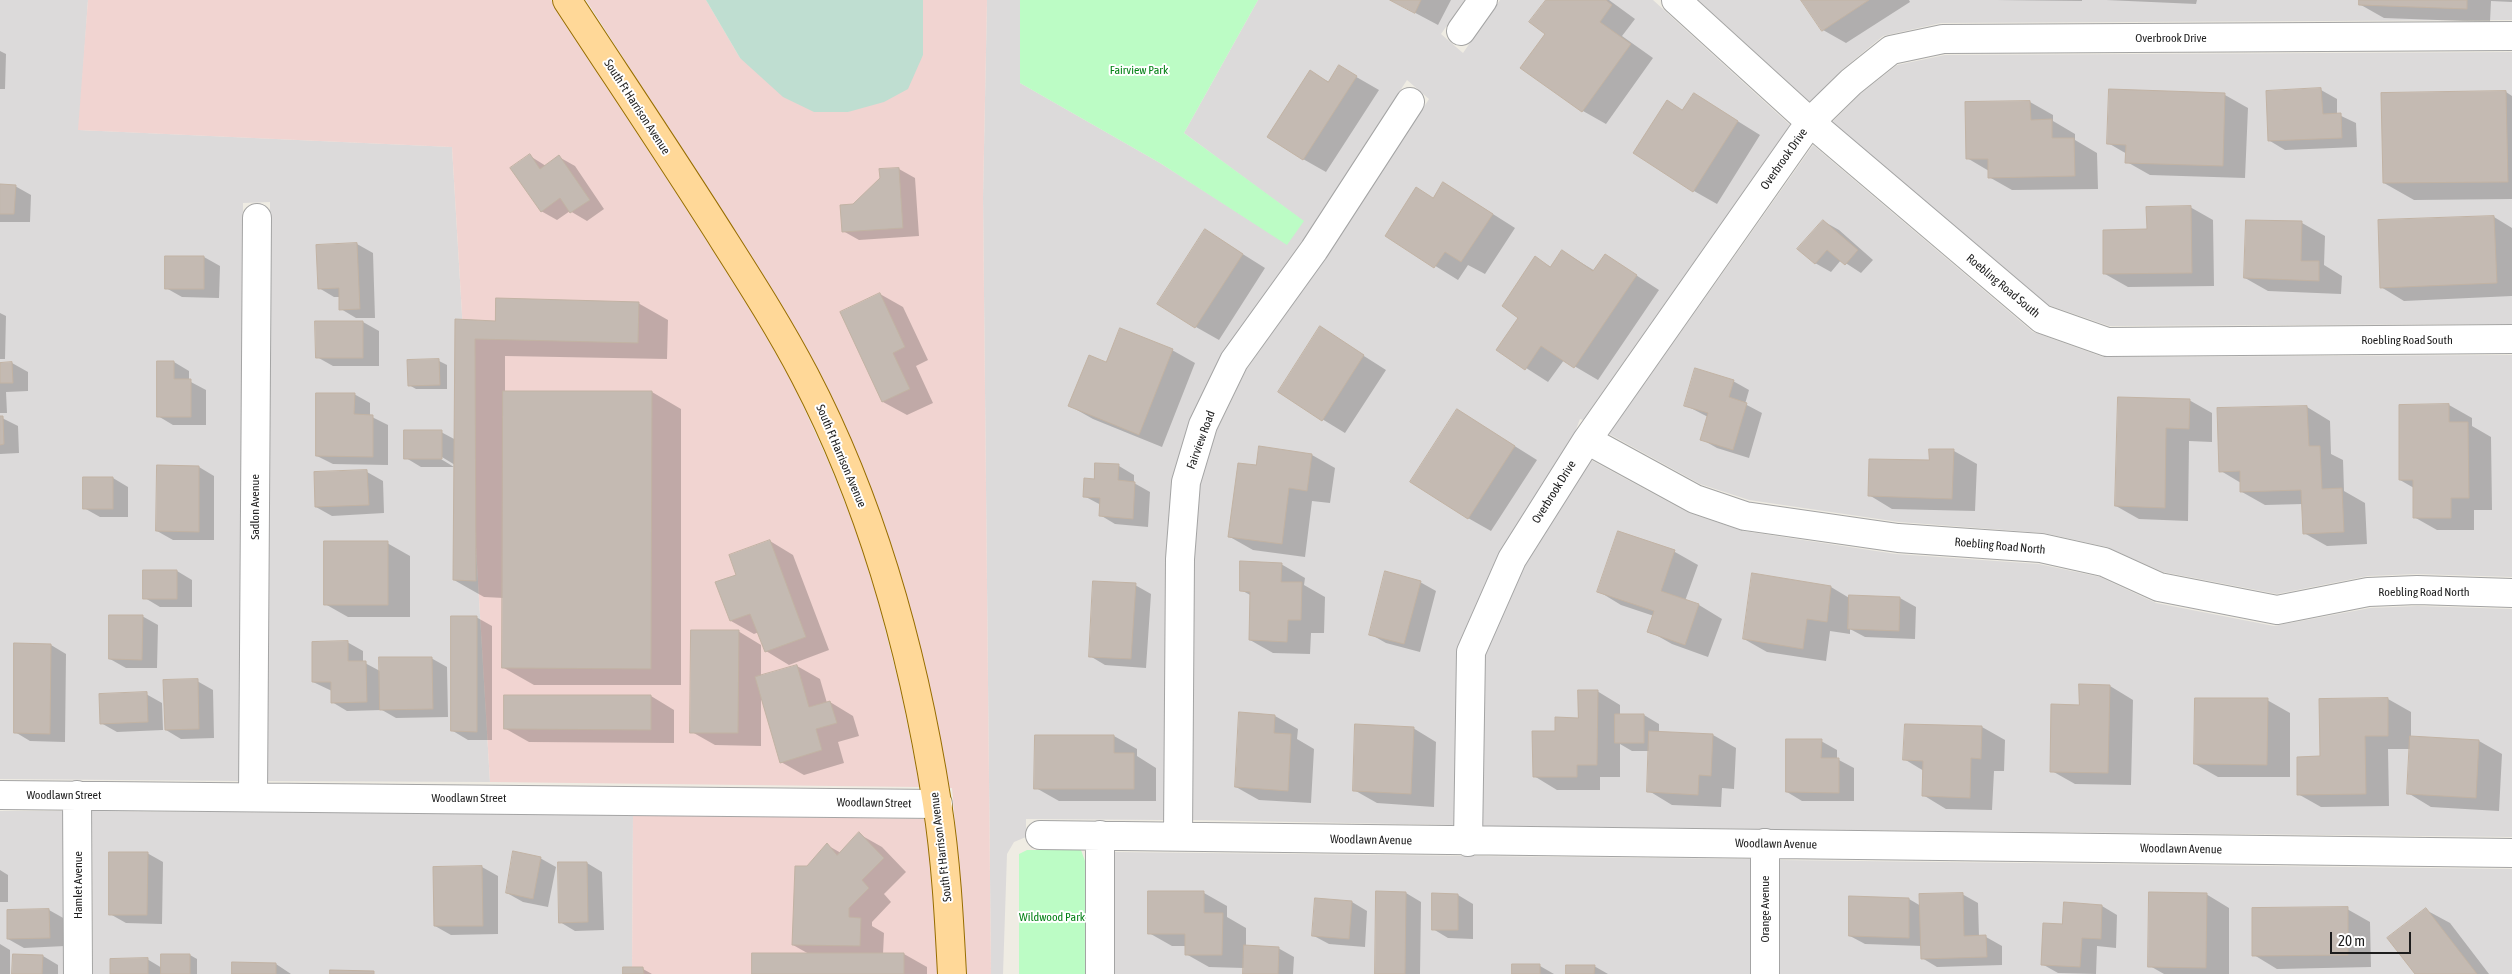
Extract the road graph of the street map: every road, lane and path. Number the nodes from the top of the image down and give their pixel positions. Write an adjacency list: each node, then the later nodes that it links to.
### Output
1 (568, 0): 15 (main road, South Ft Harrison Avenue)
2 (1483, 0): 4 (street)
3 (1676, 0): 7 (street, Roebling Road South)
4 (1461, 31)
5 (2512, 36): 7 (street, Overbrook Drive)
6 (1410, 102): 18 (street, Fairview Road)
7 (1810, 122): 9 (street, Roebling Road South); 10 (street, Overbrook Drive)
8 (257, 218): 14 (street, Sadlon Avenue)
9 (2512, 340)
10 (1587, 440): 11 (street, Roebling Road North); 19 (street, Overbrook Drive)
11 (2512, 593)
12 (0, 795): 13 (street, Woodlawn Street)
13 (77, 795): 14 (street, Woodlawn Street); 22 (street, Hamlet Avenue)
14 (253, 796): 15 (street, Woodlawn Street)
15 (938, 804): 23 (main road, South Ft Harrison Avenue)
16 (1040, 835): 17 (street, Woodlawn Avenue)
17 (1100, 835): 18 (street, Woodlawn Avenue); 24 (street)
18 (1178, 836): 19 (street, Woodlawn Avenue)
19 (1468, 842): 20 (street, Woodlawn Avenue)
20 (1765, 844): 21 (street, Woodlawn Avenue); 25 (street, Orange Avenue)
21 (2512, 853)
22 (78, 974)
23 (952, 974)
24 (1100, 974)
25 (1765, 974)

